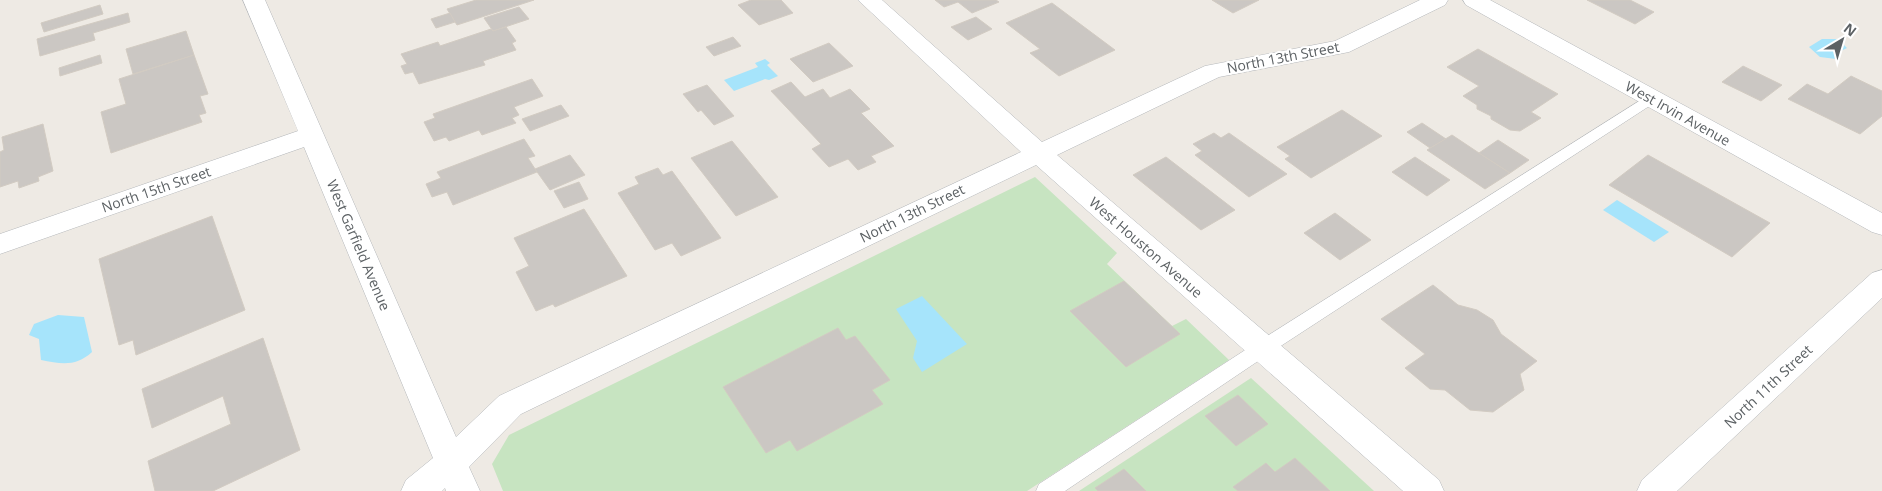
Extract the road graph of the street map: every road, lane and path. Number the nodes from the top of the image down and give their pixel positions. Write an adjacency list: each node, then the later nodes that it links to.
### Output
1 (254, 0): 6 (street, West Garfield Avenue)
2 (869, 0): 7 (street, West Houston Avenue)
3 (1437, 0): 7 (street, North 13th Street)
4 (1474, 0): 5 (street, West Irvin Avenue)
5 (1652, 98): 8 (street, West Irvin Avenue); 11 (lane)
6 (313, 135): 9 (street, North 15th Street); 12 (street, West Garfield Avenue)
7 (1038, 153): 11 (street, West Houston Avenue); 12 (street, North 13th Street)
8 (1882, 225)
9 (0, 244)
10 (1882, 282): 17 (street, North 11th Street)
11 (1262, 348): 15 (lane); 16 (street, West Houston Avenue)
12 (451, 463): 13 (street, North 13th Street); 14 (street, West Garfield Avenue)
13 (418, 491)
14 (463, 491)
15 (1047, 491)
16 (1427, 491)
17 (1654, 491)

